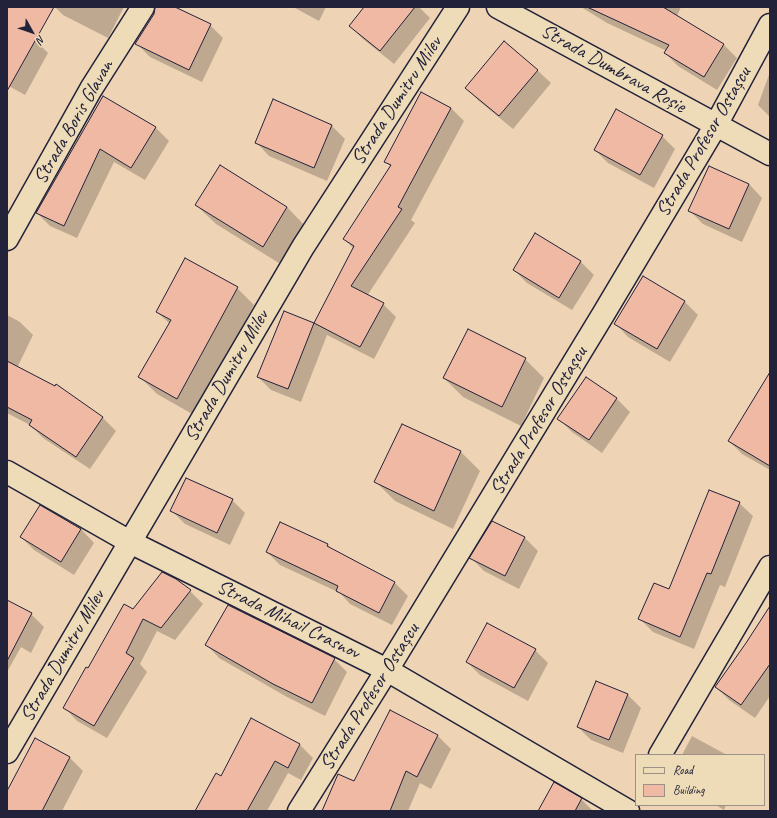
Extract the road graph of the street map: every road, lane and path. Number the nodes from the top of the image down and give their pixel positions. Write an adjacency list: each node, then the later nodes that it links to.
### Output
1 (143, 7): 7 (street, Strada Boris Glavan)
2 (458, 7): 9 (street, Strada Dumitru Milev)
3 (498, 7): 5 (street, Strada Dumbrava Roșie)
4 (770, 25): 5 (street, Strada Profesor Ostașcu)
5 (716, 125): 6 (street, Strada Dumbrava Roșie); 11 (street, Strada Profesor Ostașcu)
6 (770, 154)
7 (7, 239)
8 (7, 472): 9 (street, Strada Mihail Crasnov)
9 (130, 542): 11 (street, Strada Mihail Crasnov); 12 (street, Strada Dumitru Milev)
10 (770, 567): 13 (street)
11 (387, 670): 15 (street, Strada Profesor Ostașcu); 16 (street, Strada Mihail Crasnov)
12 (7, 752)
13 (661, 754)
14 (635, 798): 16 (street)
15 (299, 811)
16 (628, 811)

